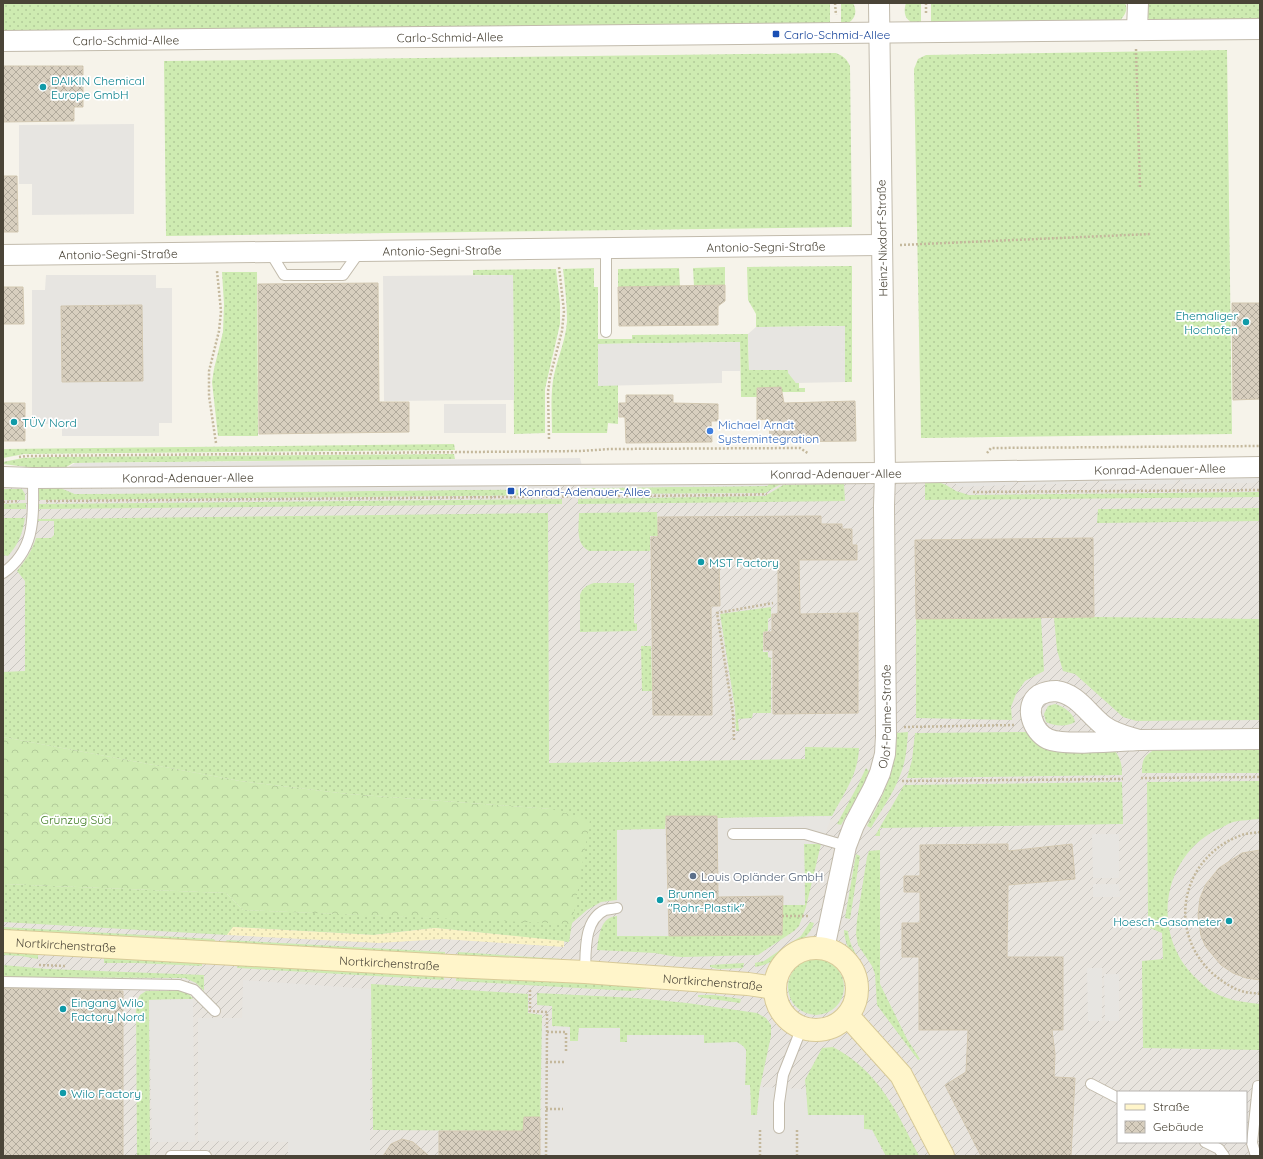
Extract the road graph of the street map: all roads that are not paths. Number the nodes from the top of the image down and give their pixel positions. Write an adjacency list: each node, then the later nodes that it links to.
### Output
1 (879, 3): 5 (street, Heinz-Nixdorf-Straße)
2 (1138, 3): 4 (street)
3 (1260, 29): 4 (street, Carlo-Schmid-Allee)
4 (1136, 30): 5 (street, Carlo-Schmid-Allee)
5 (879, 33): 6 (street, Carlo-Schmid-Allee); 7 (street, Heinz-Nixdorf-Straße)
6 (3, 41)
7 (881, 245): 8 (street, Antonio-Segni-Straße); 12 (street, Heinz-Nixdorf-Straße)
8 (606, 249): 9 (street, Antonio-Segni-Straße); 10 (lane)
9 (3, 255)
10 (606, 332)
11 (1260, 467): 12 (street, Konrad-Adenauer-Allee)
12 (885, 473): 14 (street, Konrad-Adenauer-Allee); 19 (street, Olof-Palme-Straße)
13 (3, 477): 14 (street, Konrad-Adenauer-Allee)
14 (32, 478): 15 (lane)
15 (3, 573)
16 (1260, 739): 17 (street)
17 (1139, 740): 17 (street)
18 (733, 834): 19 (lane)
19 (846, 846): 22 (street, Olof-Palme-Straße)
20 (617, 908): 23 (lane)
21 (3, 941): 23 (main road, Nortkirchenstraße)
22 (824, 949): 25 (main road); 27 (main road)
23 (585, 972): 25 (main road, Nortkirchenstraße)
24 (3, 982): 26 (lane)
25 (776, 988): 28 (main road)
26 (215, 1011)
27 (848, 1016): 28 (main road); 36 (main road)
28 (802, 1027): 32 (lane)
29 (1091, 1084): 31 (lane)
30 (1260, 1086): 38 (lane)
31 (1117, 1097)
32 (779, 1128)
33 (1207, 1143): 37 (lane)
34 (171, 1156): 35 (lane)
35 (206, 1156)
36 (943, 1156)
37 (1224, 1156)
38 (1256, 1156)

